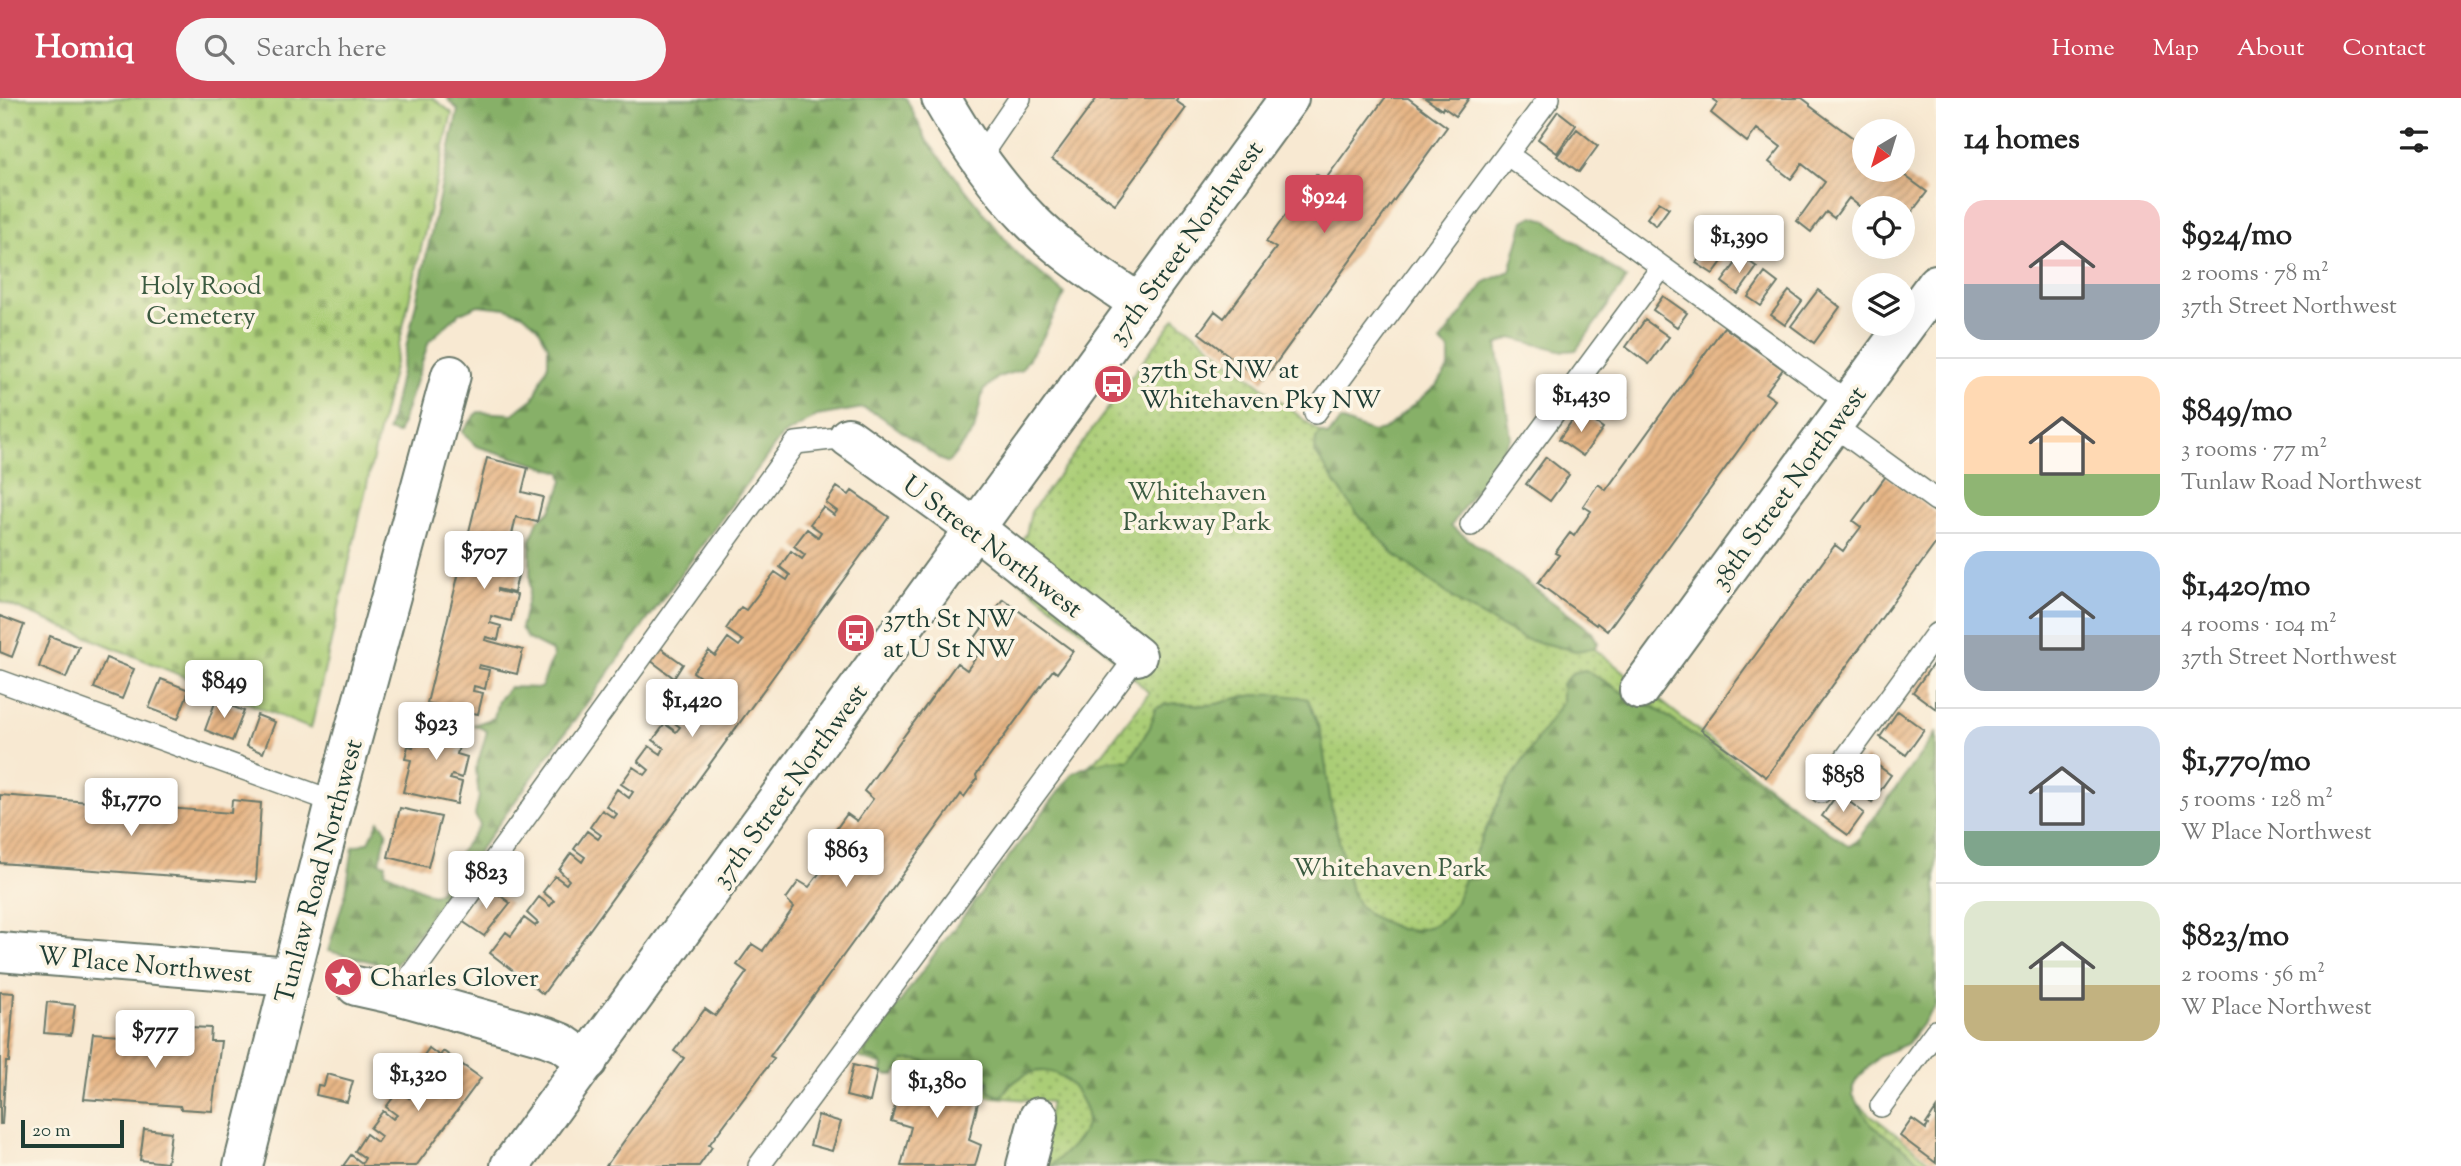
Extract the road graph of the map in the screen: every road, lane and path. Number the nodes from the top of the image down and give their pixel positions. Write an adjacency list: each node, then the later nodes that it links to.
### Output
1 (941, 98): 6 (street)
2 (1020, 98): 6 (lane)
3 (1289, 98): 9 (street, 37th Street Northwest)
4 (1549, 98): 5 (lane)
5 (1508, 155): 7 (lane); 11 (lane)
6 (979, 158): 9 (street)
7 (1662, 267): 12 (lane); 15 (lane)
8 (1936, 284): 12 (street, 38th Street Northwest)
9 (1140, 304): 16 (street, 37th Street Northwest)
10 (451, 375): 22 (street, Tunlaw Road Northwest)
11 (1315, 413)
12 (1841, 414): 14 (lane); 20 (street, 38th Street Northwest)
13 (848, 437): 16 (street, U Street Northwest); 26 (lane)
14 (1936, 500)
15 (1471, 525)
16 (976, 529): 18 (street, U Street Northwest); 28 (street, 37th Street Northwest)
17 (1936, 634): 21 (lane)
18 (1137, 656): 33 (lane)
19 (0, 681): 22 (lane)
20 (1639, 690)
21 (1821, 792)
22 (335, 802): 24 (street, Tunlaw Road Northwest)
23 (0, 952): 24 (street, W Place Northwest)
24 (290, 976): 31 (street, Tunlaw Road Northwest)
25 (356, 986): 26 (street)
26 (401, 996): 28 (street)
27 (1936, 1031): 29 (lane)
28 (587, 1061): 32 (street, 37th Street Northwest)
29 (1881, 1106)
30 (1039, 1116): 34 (street)
31 (243, 1166)
32 (510, 1166)
33 (759, 1166)
34 (1026, 1166)

